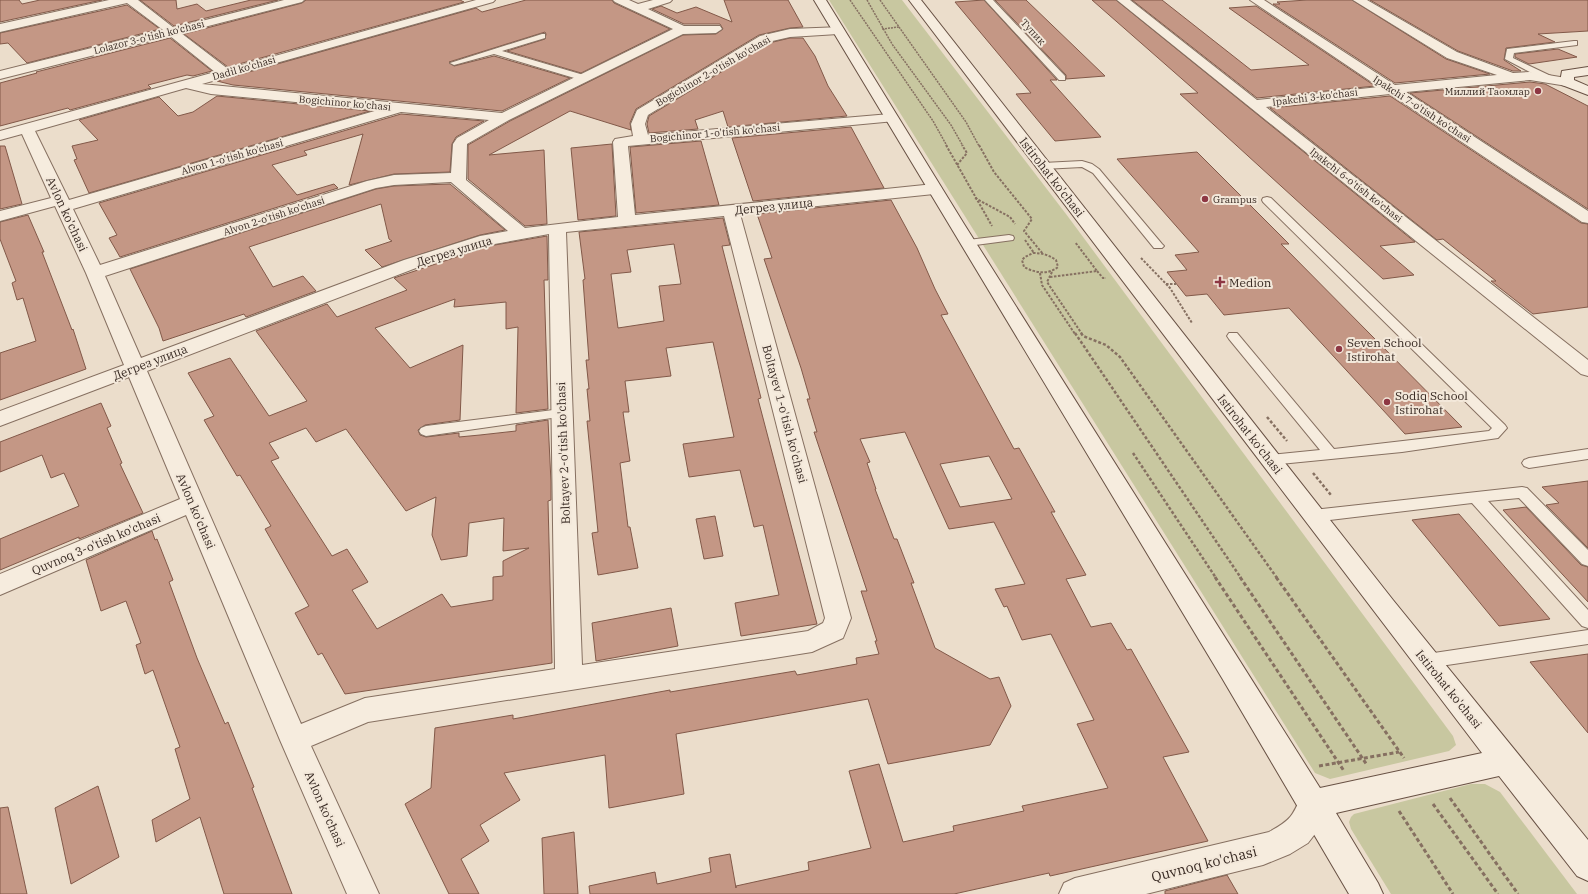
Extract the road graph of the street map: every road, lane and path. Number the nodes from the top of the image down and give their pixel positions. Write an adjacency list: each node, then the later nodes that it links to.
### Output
1 (124, 0): 18 (street)
2 (131, 0): 23 (street)
3 (298, 0): 23 (street, Lolazor 3-o'tish ko'chasi)
4 (489, 0): 29 (street, Dadil ko'chasi)
5 (619, 0): 16 (street)
6 (666, 0): 16 (street)
7 (820, 0): 22 (street)
8 (850, 0): 47 (path)
9 (867, 0): 20 (path)
10 (880, 0): 17 (path)
11 (915, 0): 48 (street, Istirohat ko'chasi)
12 (989, 0): 34 (lane, Тупик)
13 (1123, 0): 40 (street, Ipakchi 6-o'tish ko'chasi)
14 (1256, 0): 38 (street, Ipakchi 7-o'tish ko'chasi)
15 (1359, 0): 32 (street)
16 (637, 8): 21 (street)
17 (899, 27): 20 (path); 63 (path)
18 (0, 28)
19 (716, 29): 21 (street)
20 (882, 29): 47 (path)
21 (681, 30): 33 (street)
22 (838, 30): 43 (street); 46 (street, Bogichinor 2-o'tish ko'chasi)
23 (172, 32): 29 (street); 30 (street, Lolazor 3-o'tish ko'chasi)
24 (542, 36): 26 (lane)
25 (1574, 43): 35 (lane)
26 (494, 51): 27 (lane); 33 (lane)
27 (454, 63)
28 (1588, 71): 36 (street)
29 (225, 73): 37 (street, Dadil ko'chasi)
30 (0, 75)
31 (1588, 76): 36 (street)
32 (1514, 77): 35 (street, Ipakchi 3-ko'chasi); 38 (street, Ipakchi 3-ko'chasi)
33 (584, 78): 42 (street)
34 (1062, 78)
35 (1550, 79): 36 (street, Ipakchi 3-ko'chasi)
36 (1567, 82): 39 (street)
37 (186, 85): 41 (street, Bogichinor ko'chasi); 44 (street, Dadil ko'chasi)
38 (1392, 89): 40 (street, Ipakchi 3-ko'chasi); 55 (street, Ipakchi 7-o'tish ko'chasi)
39 (1588, 91)
40 (1254, 104): 74 (street, Ipakchi 6-o'tish ko'chasi)
41 (399, 108): 42 (street, Bogichinor ko'chasi); 52 (street, Alvon 1-o'tish ko'chasi)
42 (504, 117): 49 (street)
43 (890, 118): 46 (street, Bogichinor 1-o'tish ko'chasi); 50 (street)
44 (28, 129): 45 (street, Dadil ko'chasi); 52 (street, Avlon ko'chasi)
45 (0, 136)
46 (641, 139): 56 (street, Bogichinor 1-o'tish ko'chasi)
47 (957, 165): 59 (path)
48 (1043, 166): 62 (lane); 83 (street, Istirohat ko'chasi)
49 (457, 177): 58 (street); 67 (street, Alvon 2-o'tish ko'chasi)
50 (934, 189): 53 (street, Дегрез улица); 61 (street)
51 (1267, 200): 80 (lane)
52 (63, 203): 54 (street, Alvon 1-o'tish ko'chasi); 67 (street, Avlon ko'chasi)
53 (731, 210): 56 (street, Дегрез улица); 94 (street, Boltayev 1-o'tish ko'chasi)
54 (0, 216)
55 (1588, 218)
56 (627, 221): 57 (street, Дегрез улица)
57 (557, 228): 58 (street, Дегрез улица); 75 (street, Boltayev 2-o'tish ko'chasi)
58 (520, 233): 73 (street, Дегрез улица)
59 (1004, 239): 61 (lane)
60 (1075, 242): 68 (path)
61 (968, 243): 102 (street)
62 (1158, 246)
63 (1043, 254): 65 (path); 66 (path)
64 (1137, 255): 69 (path)
65 (1052, 272): 66 (path); 68 (path)
66 (1040, 273): 97 (path)
67 (95, 274): 73 (street, Avlon ko'chasi)
68 (1049, 277): 96 (path)
69 (1166, 284): 70 (path); 71 (path)
70 (1176, 284)
71 (1191, 321)
72 (1233, 336): 80 (lane)
73 (134, 368): 77 (street, Дегрез улица); 86 (street, Avlon ko'chasi)
74 (1588, 370)
75 (561, 413): 78 (lane); 94 (street, Boltayev 2-o'tish ko'chasi)
76 (1265, 414): 82 (path)
77 (0, 419)
78 (426, 431)
79 (1133, 453): 100 (path)
80 (1331, 454): 82 (lane)
81 (1588, 454): 84 (lane)
82 (1300, 457): 83 (lane); 87 (path)
83 (1270, 460): 88 (street, Istirohat ko'chasi)
84 (1529, 463)
85 (1475, 498): 87 (lane); 89 (lane); 91 (lane)
86 (192, 503): 90 (street, Quvnoq 3-o'tish ko'chasi); 95 (street, Avlon ko'chasi)
87 (1345, 513): 88 (lane)
88 (1314, 516): 93 (street, Istirohat ko'chasi)
89 (1588, 560)
90 (0, 585)
91 (1588, 621)
92 (1588, 636): 93 (lane)
93 (1426, 661): 99 (street, Istirohat ko'chasi)
94 (569, 677): 95 (street)
95 (294, 740): 109 (street, Avlon ko'chasi)
96 (1399, 752): 97 (path); 98 (path)
97 (1362, 758): 100 (path); 101 (path)
98 (1406, 761)
99 (1506, 761): 106 (street); 108 (street, Istirohat ko'chasi)
100 (1338, 762): 102 (path); 103 (path)
101 (1370, 769)
102 (1291, 770): 106 (street)
103 (1346, 775)
104 (1444, 791): 114 (path)
105 (1431, 801): 113 (path)
106 (1313, 804): 110 (street, Quvnoq ko'chasi); 111 (street)
107 (1398, 809): 112 (path)
108 (1588, 865)
109 (363, 894)
110 (1074, 894)
111 (1367, 894)
112 (1453, 894)
113 (1498, 894)
114 (1518, 894)

